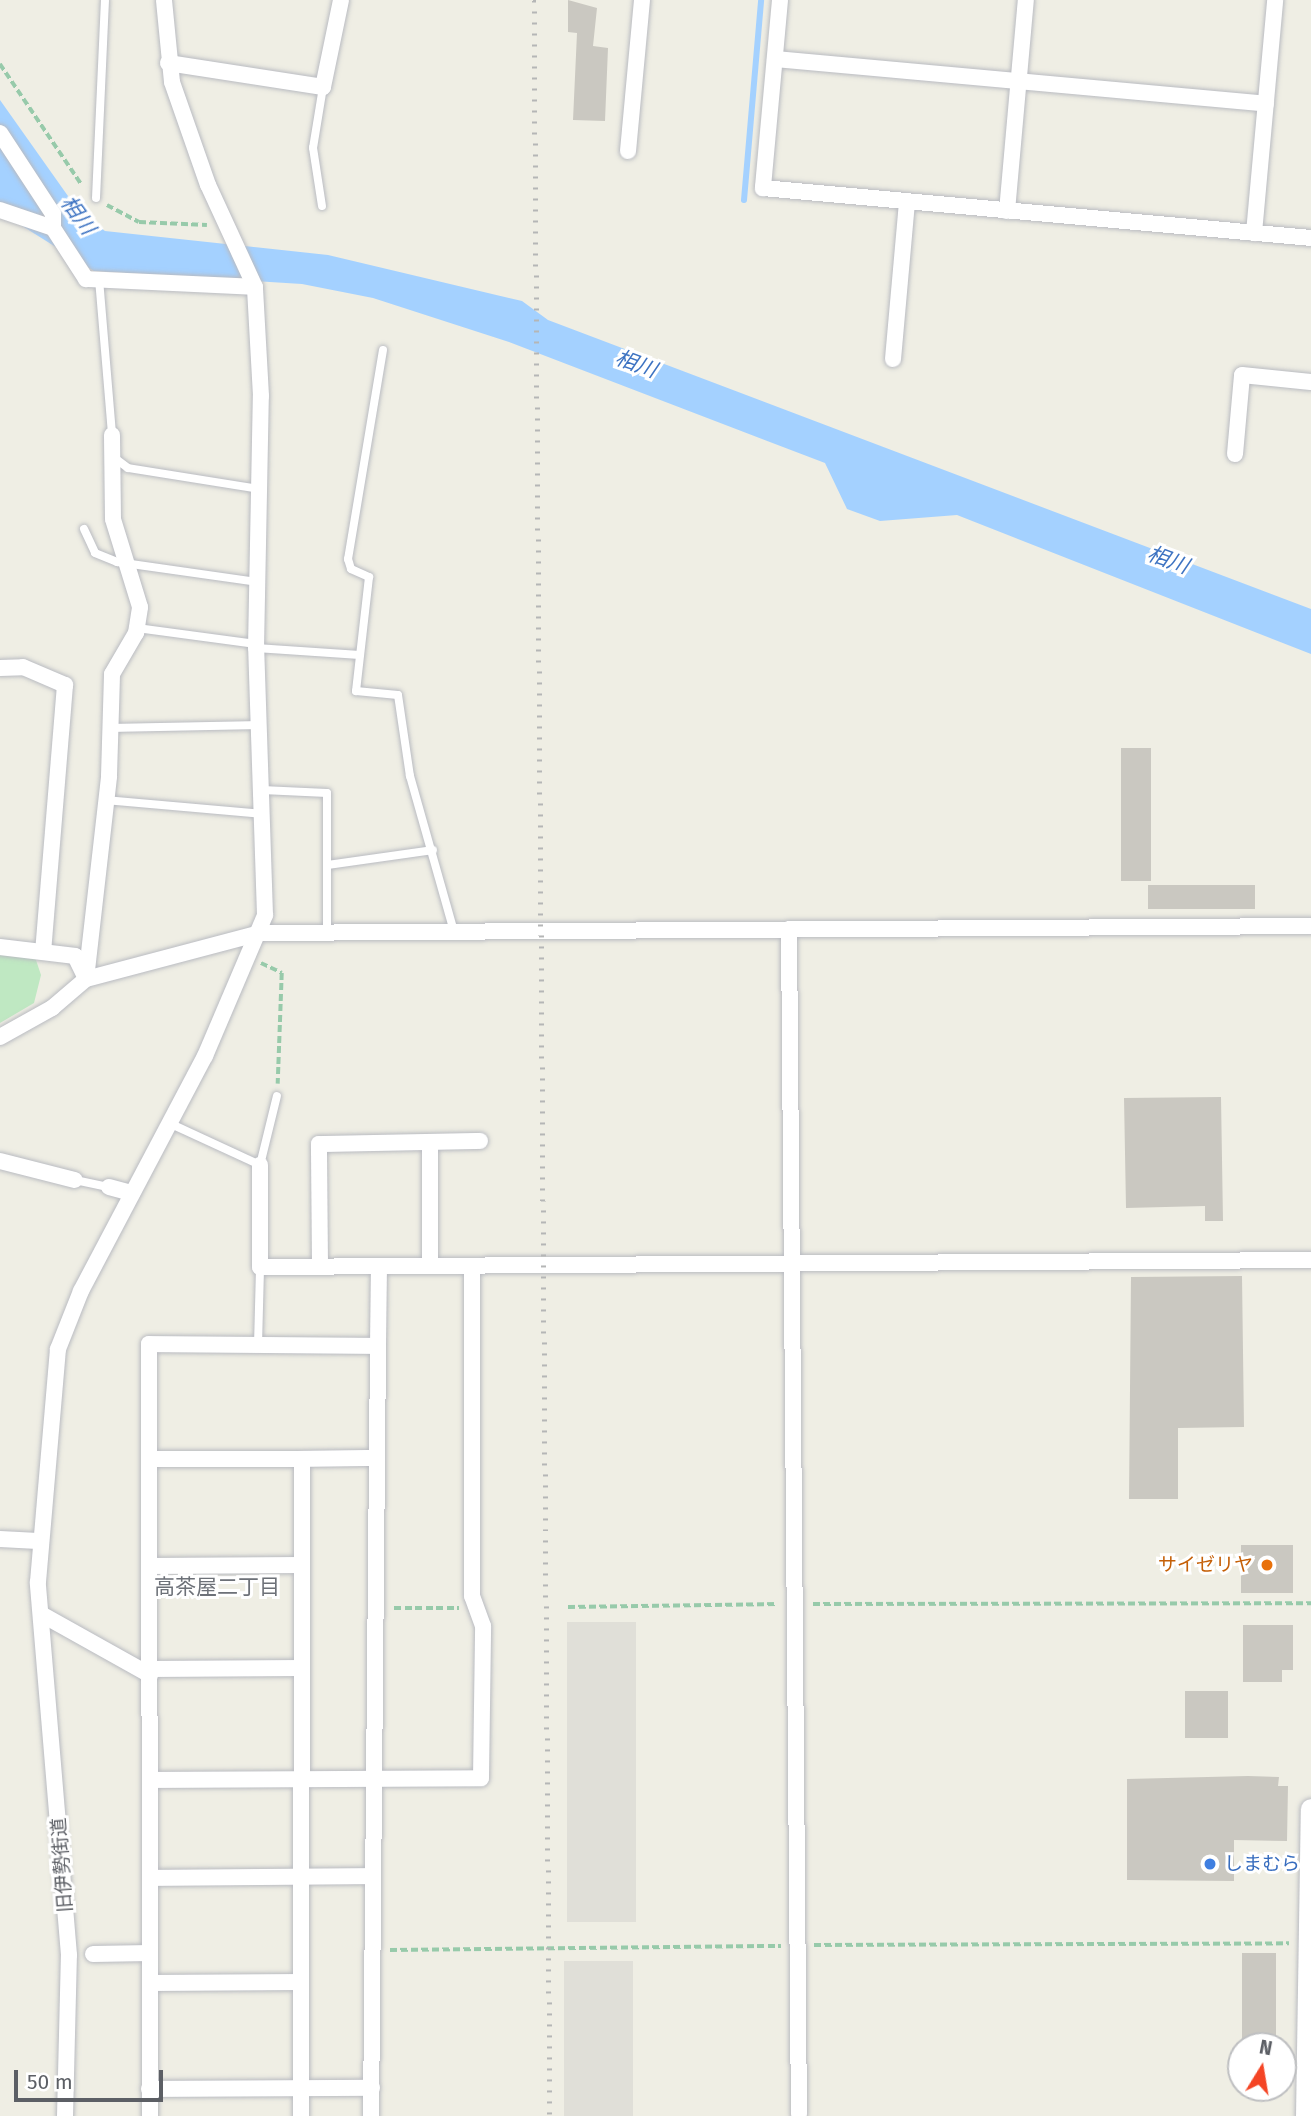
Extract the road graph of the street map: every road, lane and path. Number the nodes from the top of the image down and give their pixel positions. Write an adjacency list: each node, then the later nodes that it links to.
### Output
1 (105, 0): 15 (lane)
2 (164, 0): 9 (street)
3 (341, 0): 11 (street)
4 (642, 0): 14 (street)
5 (780, 0): 8 (street)
6 (1026, 0): 10 (street)
7 (1275, 0): 12 (street)
8 (775, 59): 10 (street); 16 (street)
9 (168, 63): 11 (street); 24 (street)
10 (1018, 81): 12 (street); 19 (street)
11 (323, 87): 17 (lane)
12 (1266, 103): 21 (street)
13 (0, 133): 20 (street)
14 (628, 150)
15 (96, 198)
16 (907, 202): 19 (street); 26 (street)
17 (322, 206)
18 (0, 209): 20 (street)
19 (1007, 211): 21 (street)
20 (53, 228): 23 (street)
21 (1254, 233): 22 (street)
22 (1311, 239)
23 (99, 279): 24 (street); 28 (lane)
24 (255, 287): 31 (street)
25 (383, 349): 37 (lane)
26 (893, 359)
27 (1311, 382): 29 (street)
28 (112, 435): 30 (street)
29 (1235, 454)
30 (116, 459): 31 (lane); 33 (street)
31 (259, 489): 34 (street)
32 (84, 529): 33 (lane)
33 (129, 564): 34 (lane); 35 (street)
34 (257, 582): 36 (street)
35 (137, 628): 36 (lane); 40 (street)
36 (256, 646): 37 (lane); 39 (street)
37 (360, 655): 44 (lane)
38 (0, 668): 52 (street)
39 (257, 725): 40 (lane); 41 (street)
40 (113, 728): 42 (street)
41 (262, 790): 43 (street); 45 (lane)
42 (106, 800): 43 (lane); 54 (street)
43 (261, 814): 50 (street)
44 (433, 850): 45 (lane); 47 (lane)
45 (328, 866): 49 (lane)
46 (1311, 926): 48 (street)
47 (453, 929): 48 (street); 49 (street)
48 (789, 929): 66 (street)
49 (327, 930): 50 (street)
50 (260, 933): 53 (street, 旧伊勢街道); 54 (street)
51 (0, 947): 52 (street)
52 (43, 950): 54 (street)
53 (249, 958): 56 (path); 57 (street, 旧伊勢街道)
54 (86, 979): 55 (street)
55 (0, 1037)
56 (277, 1096): 61 (lane)
57 (169, 1123): 61 (lane); 64 (street, 旧伊勢街道)
58 (480, 1141): 59 (street)
59 (430, 1142): 67 (street); 68 (street)
60 (0, 1161): 62 (street)
61 (260, 1165): 69 (street)
62 (75, 1180): 63 (lane)
63 (109, 1186): 64 (street)
64 (132, 1193): 78 (street, 旧伊勢街道)
65 (1311, 1260): 66 (street)
66 (789, 1264): 71 (street); 82 (street)
67 (430, 1265): 70 (street); 71 (street)
68 (320, 1266): 69 (street); 70 (street)
69 (260, 1267): 72 (lane)
70 (379, 1267): 73 (street)
71 (472, 1270): 85 (street)
72 (258, 1345): 73 (street); 75 (street)
73 (378, 1346): 74 (street)
74 (377, 1458): 76 (street); 84 (street)
75 (149, 1459): 76 (street); 80 (street)
76 (302, 1459): 79 (street)
77 (0, 1539): 78 (street)
78 (38, 1541): 86 (street, 旧伊勢街道)
79 (300, 1565): 80 (street); 87 (street)
80 (150, 1566): 88 (street)
81 (1311, 1603): 82 (path)
82 (794, 1604): 83 (path); 97 (street)
83 (568, 1607)
84 (375, 1608): 85 (path); 89 (street)
85 (475, 1608): 89 (street)
86 (41, 1614): 88 (street); 100 (street, 旧伊勢街道)
87 (301, 1668): 88 (street); 90 (street)
88 (150, 1672): 91 (street)
89 (373, 1777): 90 (street); 93 (street)
90 (302, 1778): 91 (street); 94 (street)
91 (151, 1780): 95 (street)
92 (1311, 1809): 96 (street)
93 (373, 1876): 94 (street); 98 (street)
94 (302, 1877): 95 (street); 101 (street)
95 (150, 1878): 99 (street)
96 (1310, 1943): 97 (path); 111 (street)
97 (796, 1945): 98 (path); 106 (street)
98 (372, 1950): 104 (street)
99 (150, 1953): 100 (street); 102 (street)
100 (79, 1954): 107 (street, 旧伊勢街道)
101 (301, 1982): 102 (street); 103 (street)
102 (150, 1983): 105 (street)
103 (301, 2088): 104 (street); 105 (street); 109 (street)
104 (372, 2088): 110 (street)
105 (149, 2089): 108 (street)
106 (799, 2114)
107 (65, 2116)
108 (150, 2116)
109 (302, 2116)
110 (371, 2116)
111 (1306, 2116)

